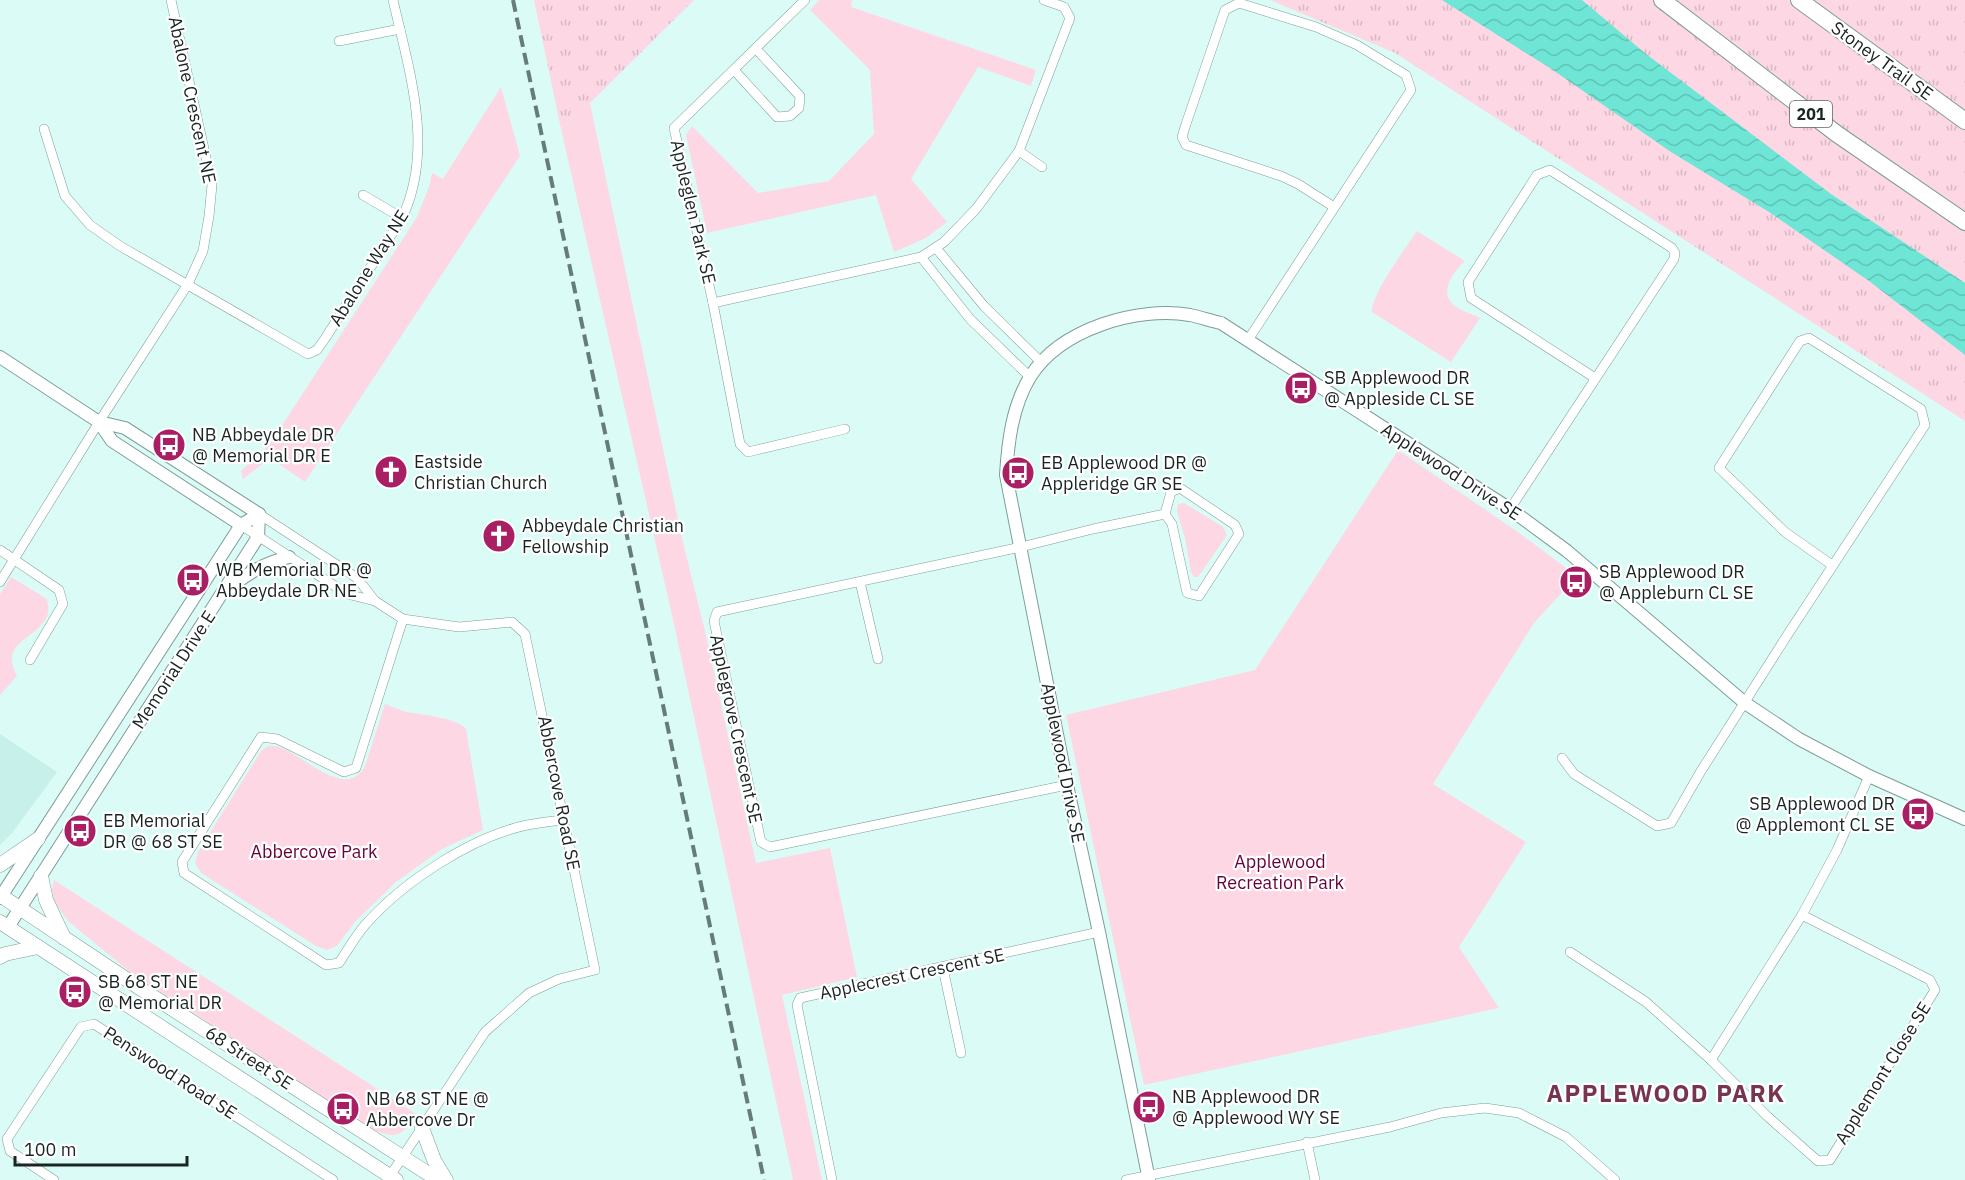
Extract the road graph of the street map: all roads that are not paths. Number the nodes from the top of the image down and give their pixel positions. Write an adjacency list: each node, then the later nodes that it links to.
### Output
1 (171, 0): 21 (street, Abalone Crescent NE)
2 (393, 0): 7 (street, Abalone Way NE)
3 (805, 0): 9 (street, Appleglen Park SE)
4 (1044, 0): 13 (street, Appleglen Park SE)
5 (1662, 0): 18 (highway, 201)
6 (1799, 0): 11 (highway, Stoney Trail SE)
7 (400, 29): 8 (street); 17 (street, Abalone Way NE)
8 (339, 41)
9 (756, 49): 10 (street, Appleglen Park SE); 10 (street)
10 (734, 70): 22 (street, Appleglen Park SE)
11 (1965, 121)
12 (44, 129): 21 (street)
13 (1019, 151): 14 (street); 19 (street, Appleglen Park SE)
14 (1042, 167)
15 (363, 195): 17 (street)
16 (1334, 207): 16 (street); 25 (street)
17 (402, 218): 21 (street, Abalone Way NE)
18 (1965, 222)
19 (936, 248): 20 (street, Appleglen Park SE); 23 (street)
20 (921, 257): 22 (street, Appleglen Park SE); 24 (street)
21 (188, 284): 30 (street, Abalone Crescent NE)
22 (713, 303): 31 (street)
23 (984, 306): 24 (street); 27 (street)
24 (970, 319): 28 (street)
25 (1248, 340): 27 (street, Applewood Drive SE); 32 (street, Applewood Drive SE)
26 (0, 357): 30 (street)
27 (1042, 363): 28 (street, Applewood Drive SE)
28 (1030, 377): 37 (street, Applewood Drive SE)
29 (1595, 378): 29 (street); 32 (street)
30 (99, 422): 33 (street); 35 (street); 40 (street, Abalone Crescent NE)
31 (845, 429)
32 (1510, 509): 49 (street, Applewood Drive SE)
33 (259, 514): 35 (street, Memorial Drive E); 36 (street, Memorial Drive E); 45 (street)
34 (1165, 514): 34 (street); 37 (street, Applegrove Crescent SE)
35 (241, 525): 36 (street); 55 (street, Memorial Drive E)
36 (258, 537): 39 (street); 44 (street, Memorial Drive E)
37 (1021, 547): 43 (street, Applegrove Crescent SE); 52 (street, Applewood Drive SE)
38 (0, 549): 40 (street)
39 (289, 557): 44 (street); 45 (street)
40 (15, 559): 42 (street, Abalone Crescent NE); 48 (street)
41 (1832, 565): 41 (street); 49 (street)
42 (0, 582)
43 (860, 582): 47 (street); 52 (street, Applegrove Crescent SE)
44 (223, 594): 57 (street, Memorial Drive E)
45 (375, 601): 46 (street)
46 (404, 619): 54 (street, Abbercove Road SE); 54 (street)
47 (878, 659)
48 (30, 660)
49 (1745, 703): 50 (street); 51 (street, Applewood Drive SE)
50 (1562, 758)
51 (1869, 776): 53 (street, Applewood Drive SE); 60 (street)
52 (1067, 785): 62 (street, Applewood Drive SE)
53 (1965, 819)
54 (564, 820): 70 (street, Abbercove Road SE)
55 (38, 839): 56 (main road); 58 (street, Memorial Drive E)
56 (0, 866)
57 (42, 876): 59 (street, Memorial Drive E); 63 (main road)
58 (0, 896): 59 (main road, 68 Street SE)
59 (20, 908): 61 (street, Memorial Drive E); 63 (main road, 68 Street SE)
60 (1802, 915): 69 (street); 69 (street, Applemont Close SE)
61 (3, 929): 64 (main road, 68 Street SE)
62 (1099, 932): 67 (street, Applecrest Crescent SE); 74 (street, Applewood Drive SE)
63 (64, 938): 72 (main road, 68 Street SE)
64 (38, 947): 66 (main road); 73 (main road, 68 Street SE)
65 (1570, 952): 69 (street)
66 (0, 957)
67 (943, 968): 68 (street); 79 (street, Applecrest Crescent SE)
68 (961, 1053)
69 (1711, 1060)
70 (422, 1128): 72 (street); 78 (main road)
71 (1308, 1142): 74 (street); 81 (street); 82 (street)
72 (403, 1157): 73 (street); 77 (main road, 68 Street SE)
73 (393, 1178)
74 (1148, 1178): 80 (street)
75 (54, 1180): 76 (street, Penswood Road SE)
76 (333, 1180)
77 (438, 1180)
78 (446, 1180)
79 (832, 1180)
80 (1126, 1180)
81 (1315, 1180)
82 (1615, 1180)

